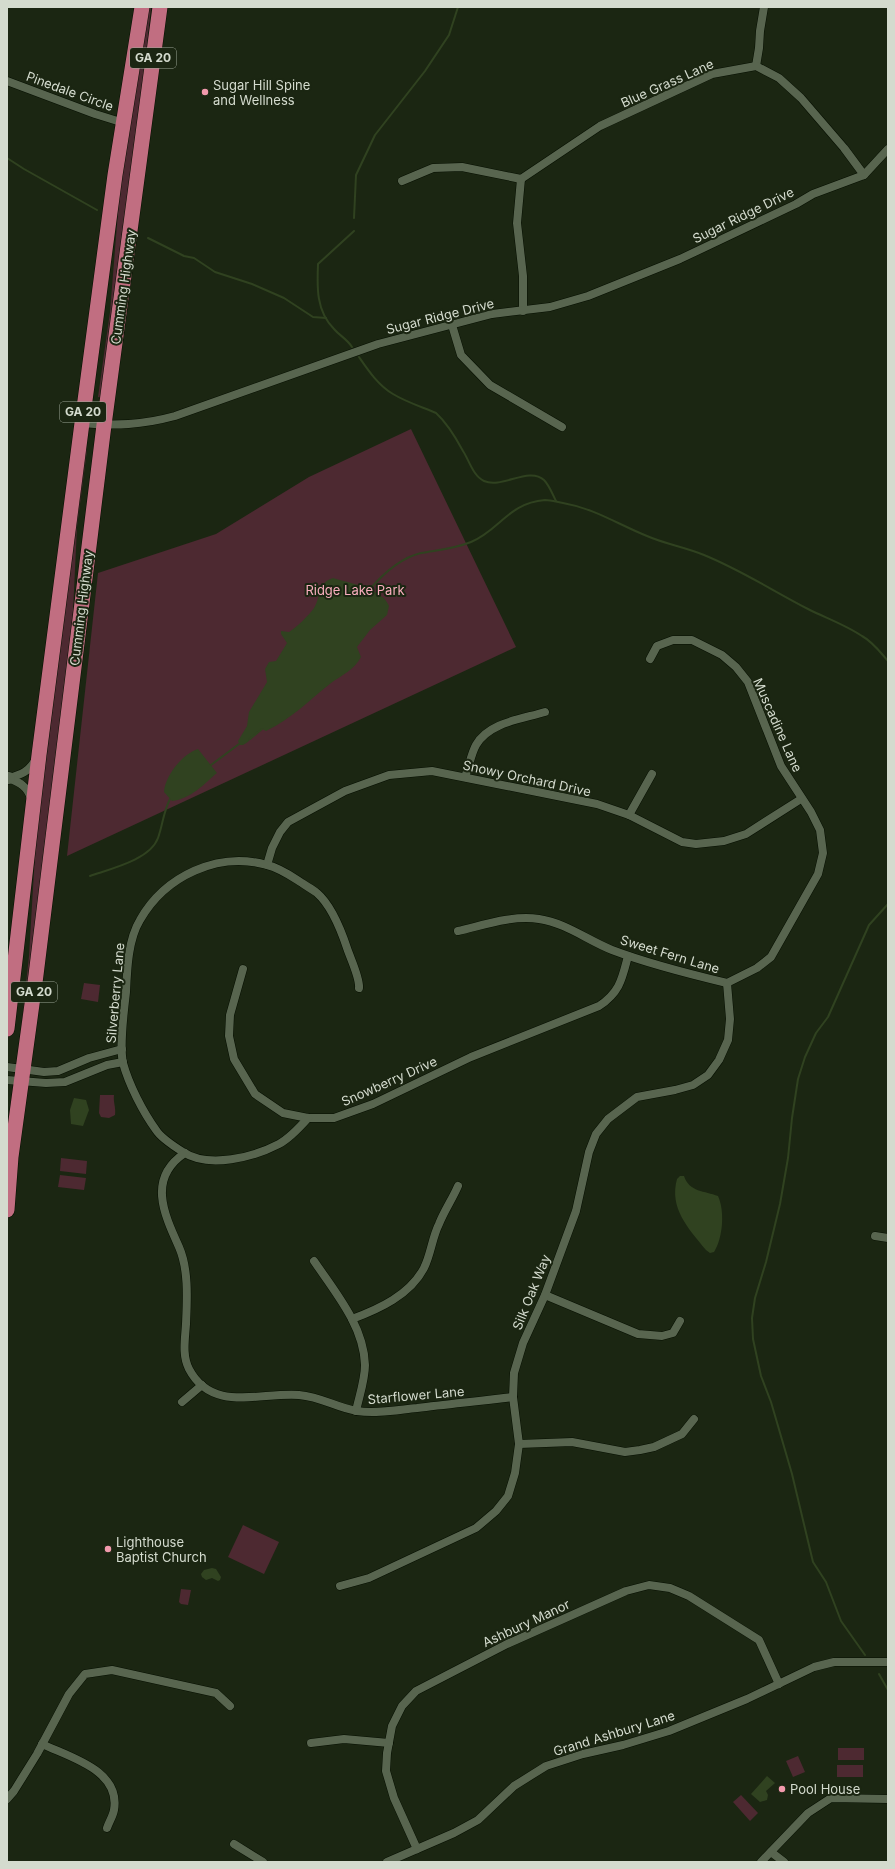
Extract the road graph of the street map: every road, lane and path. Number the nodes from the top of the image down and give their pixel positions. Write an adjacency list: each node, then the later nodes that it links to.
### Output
1 (142, 7): 6 (highway, Cumming Highway / GA 20)
2 (160, 7): 14 (highway, Cumming Highway / GA 20)
3 (764, 7): 4 (street)
4 (756, 66): 8 (street); 9 (street, Blue Grass Lane)
5 (7, 81): 6 (street, Pinedale Circle)
6 (124, 123): 13 (highway, Cumming Highway / GA 20)
7 (888, 149): 8 (street)
8 (864, 175): 11 (street, Sugar Ridge Drive)
9 (521, 179): 10 (street); 11 (street)
10 (402, 181)
11 (523, 312): 12 (street, Sugar Ridge Drive)
12 (452, 325): 14 (street, Sugar Ridge Drive); 15 (street)
13 (82, 423): 14 (street, Sugar Ridge Drive); 18 (highway, Cumming Highway / GA 20)
14 (104, 425): 36 (highway, Cumming Highway / GA 20)
15 (562, 427)
16 (650, 659): 22 (street, Muscadine Lane)
17 (546, 712): 20 (street)
18 (39, 755): 21 (street); 23 (highway, Cumming Highway / GA 20)
19 (652, 774): 24 (street)
20 (465, 777): 24 (street, Snowy Orchard Drive); 25 (street, Snowy Orchard Drive)
21 (8, 778): 23 (street)
22 (801, 799): 24 (street, Snowy Orchard Drive); 29 (street, Sweet Fern Lane)
23 (34, 804): 31 (highway, Cumming Highway / GA 20)
24 (629, 815)
25 (267, 865): 30 (street, Silverberry Lane); 32 (street, Silverberry Lane)
26 (458, 931): 27 (street, Sweet Fern Lane)
27 (628, 956): 29 (street, Sweet Fern Lane); 38 (street, Snowberry Drive)
28 (243, 969): 38 (street, Snowberry Drive)
29 (727, 983): 45 (street, Silk Oak Way)
30 (359, 988)
31 (7, 1029)
32 (122, 1049): 33 (street, Silverberry Lane); 34 (street)
33 (123, 1062): 37 (street); 39 (street, Silverberry Lane)
34 (68, 1066): 36 (street); 37 (street)
35 (7, 1067): 36 (street)
36 (17, 1077): 37 (street); 41 (highway, Cumming Highway / GA 20)
37 (72, 1079)
38 (308, 1118): 39 (street, Silverberry Lane)
39 (185, 1153): 48 (street, Starflower Lane)
40 (458, 1186): 46 (street)
41 (7, 1210)
42 (875, 1236): 43 (street)
43 (888, 1238)
44 (314, 1261): 46 (street)
45 (545, 1294): 47 (street); 49 (street, Silk Oak Way)
46 (352, 1320): 51 (street)
47 (680, 1321)
48 (202, 1385): 50 (street); 51 (street, Starflower Lane)
49 (513, 1397): 51 (street, Starflower Lane); 53 (street, Silk Oak Way)
50 (182, 1402)
51 (356, 1411)
52 (694, 1419): 53 (street)
53 (519, 1444): 54 (street, Silk Oak Way)
54 (340, 1586)
55 (888, 1662): 56 (street, Grand Ashbury Lane)
56 (779, 1684): 59 (street, Ashbury Manor); 65 (street, Grand Ashbury Lane)
57 (230, 1706): 60 (street)
58 (311, 1743): 59 (street)
59 (389, 1743): 65 (street, Ashbury Manor)
60 (42, 1744): 61 (street); 63 (street)
61 (7, 1799)
62 (888, 1799): 66 (street)
63 (107, 1828)
64 (234, 1844): 67 (street)
65 (417, 1849): 68 (street, Grand Ashbury Lane)
66 (771, 1852): 69 (street); 70 (street)
67 (263, 1862)
68 (387, 1862)
69 (761, 1862)
70 (784, 1862)

